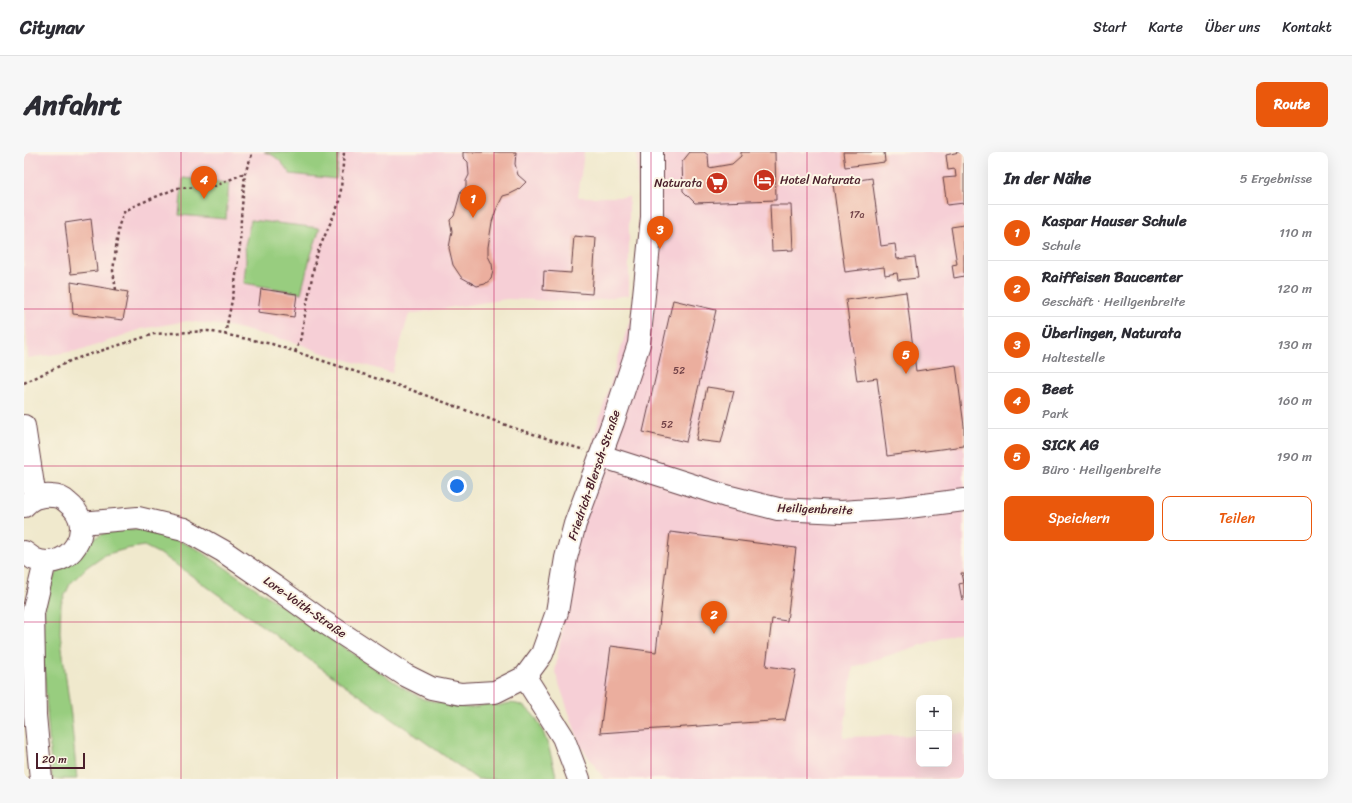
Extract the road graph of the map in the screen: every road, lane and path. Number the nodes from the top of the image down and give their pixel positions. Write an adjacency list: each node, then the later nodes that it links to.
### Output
1 (253, 152): 4 (path)
2 (344, 152): 7 (path)
3 (652, 152): 10 (street, Friedrich-Blersch-Straße)
4 (245, 173): 5 (path); 6 (path)
5 (116, 290)
6 (225, 335): 7 (path); 8 (path)
7 (295, 352): 10 (path)
8 (24, 383)
9 (24, 426): 12 (street)
10 (601, 456): 11 (street, Heiligenbreite); 16 (street, Friedrich-Blersch-Straße)
11 (964, 500)
12 (30, 502): 13 (street)
13 (81, 523): 15 (street); 16 (street, Lore-Voith-Straße)
14 (24, 552): 15 (street)
15 (45, 562): 17 (street)
16 (525, 677): 18 (street)
17 (41, 779)
18 (579, 779)

